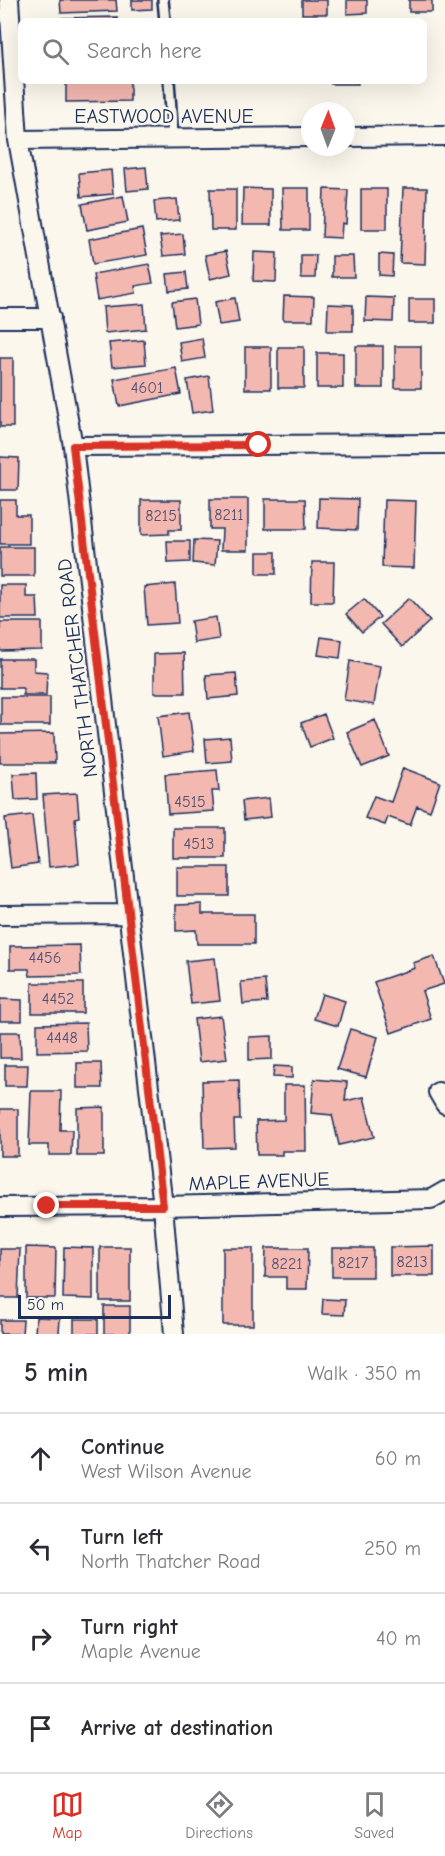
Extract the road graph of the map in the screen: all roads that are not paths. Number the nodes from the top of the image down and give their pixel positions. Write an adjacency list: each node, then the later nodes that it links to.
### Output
1 (9, 0): 9 (street, NORTH THATCHER ROAD)
2 (163, 0): 3 (lane)
3 (165, 18)
4 (169, 84): 8 (lane)
5 (445, 136): 7 (street)
6 (301, 137): 8 (street, EASTWOOD AVENUE)
7 (355, 137)
8 (173, 139): 9 (street, EASTWOOD AVENUE)
9 (18, 140): 11 (street, NORTH THATCHER ROAD)
10 (0, 318): 11 (street)
11 (51, 318): 13 (street, NORTH THATCHER ROAD)
12 (445, 444): 13 (street)
13 (73, 446): 14 (street, NORTH THATCHER ROAD)
14 (129, 914): 15 (street); 17 (street, NORTH THATCHER ROAD)
15 (0, 915)
16 (445, 1191): 17 (street, MAPLE AVENUE)
17 (163, 1206): 18 (street, MAPLE AVENUE); 19 (street, NORTH THATCHER ROAD)
18 (0, 1207)
19 (174, 1334)

